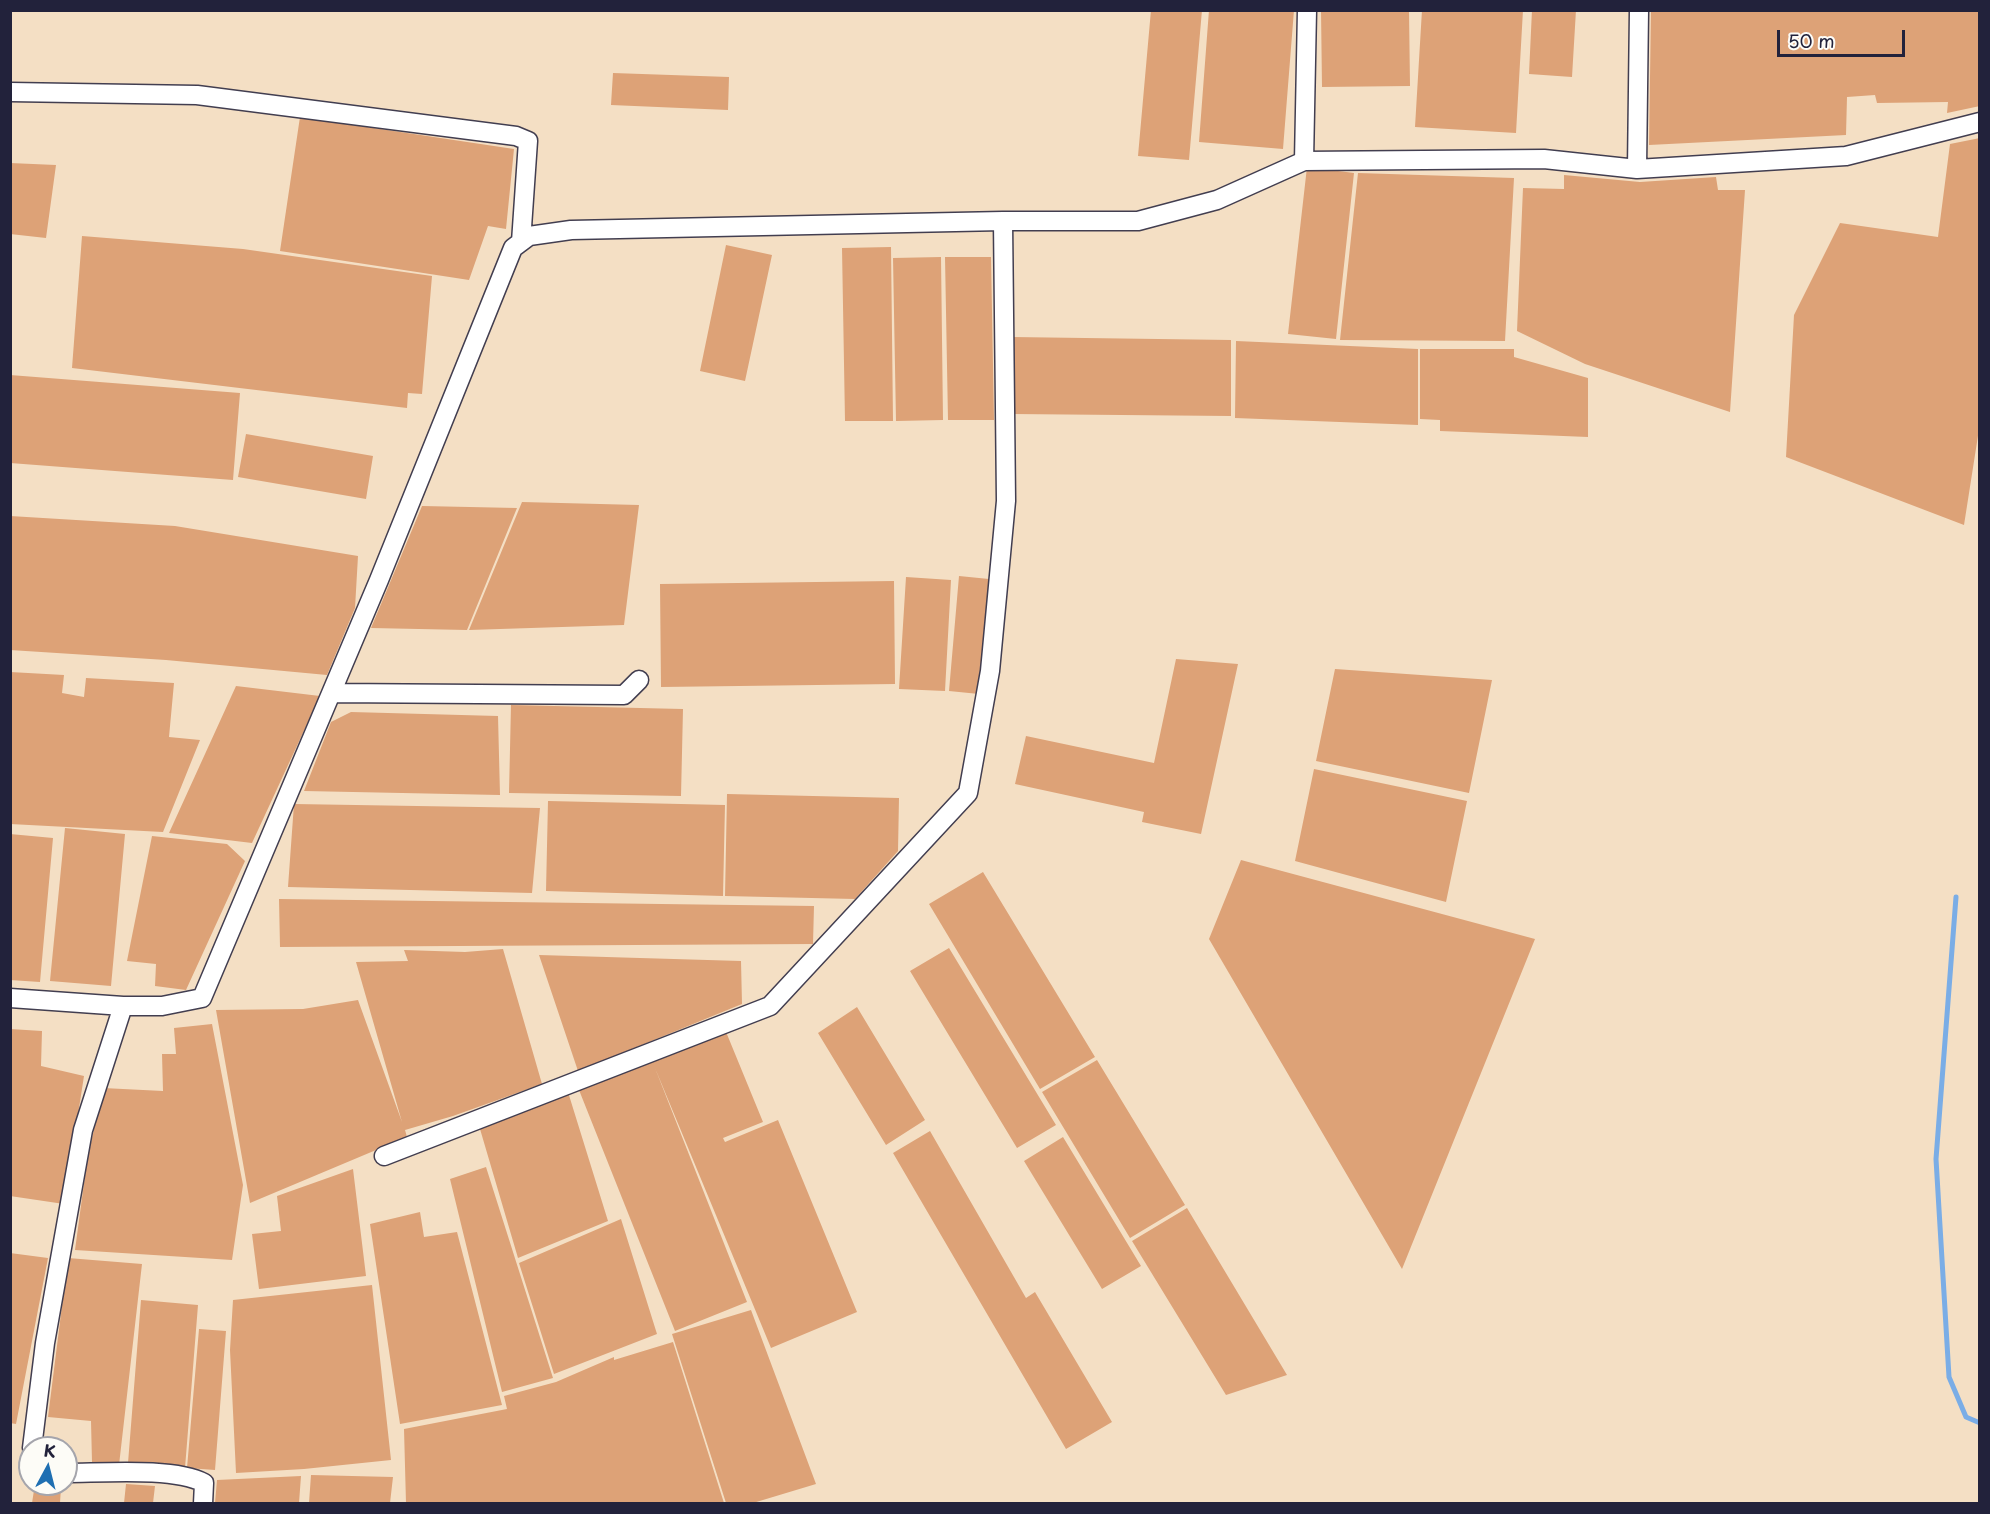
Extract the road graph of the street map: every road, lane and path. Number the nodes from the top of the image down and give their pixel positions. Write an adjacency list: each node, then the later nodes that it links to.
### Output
1 (1307, 10): 5 (street)
2 (1639, 10): 6 (street)
3 (10, 92): 8 (street)
4 (1980, 122): 6 (street)
5 (1304, 161): 6 (street); 7 (street)
6 (1637, 169)
7 (1003, 221): 8 (street); 13 (street)
8 (521, 242): 10 (street)
9 (639, 680): 10 (street)
10 (332, 693): 12 (street)
11 (10, 998): 12 (street)
12 (123, 1006): 14 (street)
13 (384, 1156)
14 (33, 1436)
15 (78, 1473): 16 (street)
16 (203, 1503)

